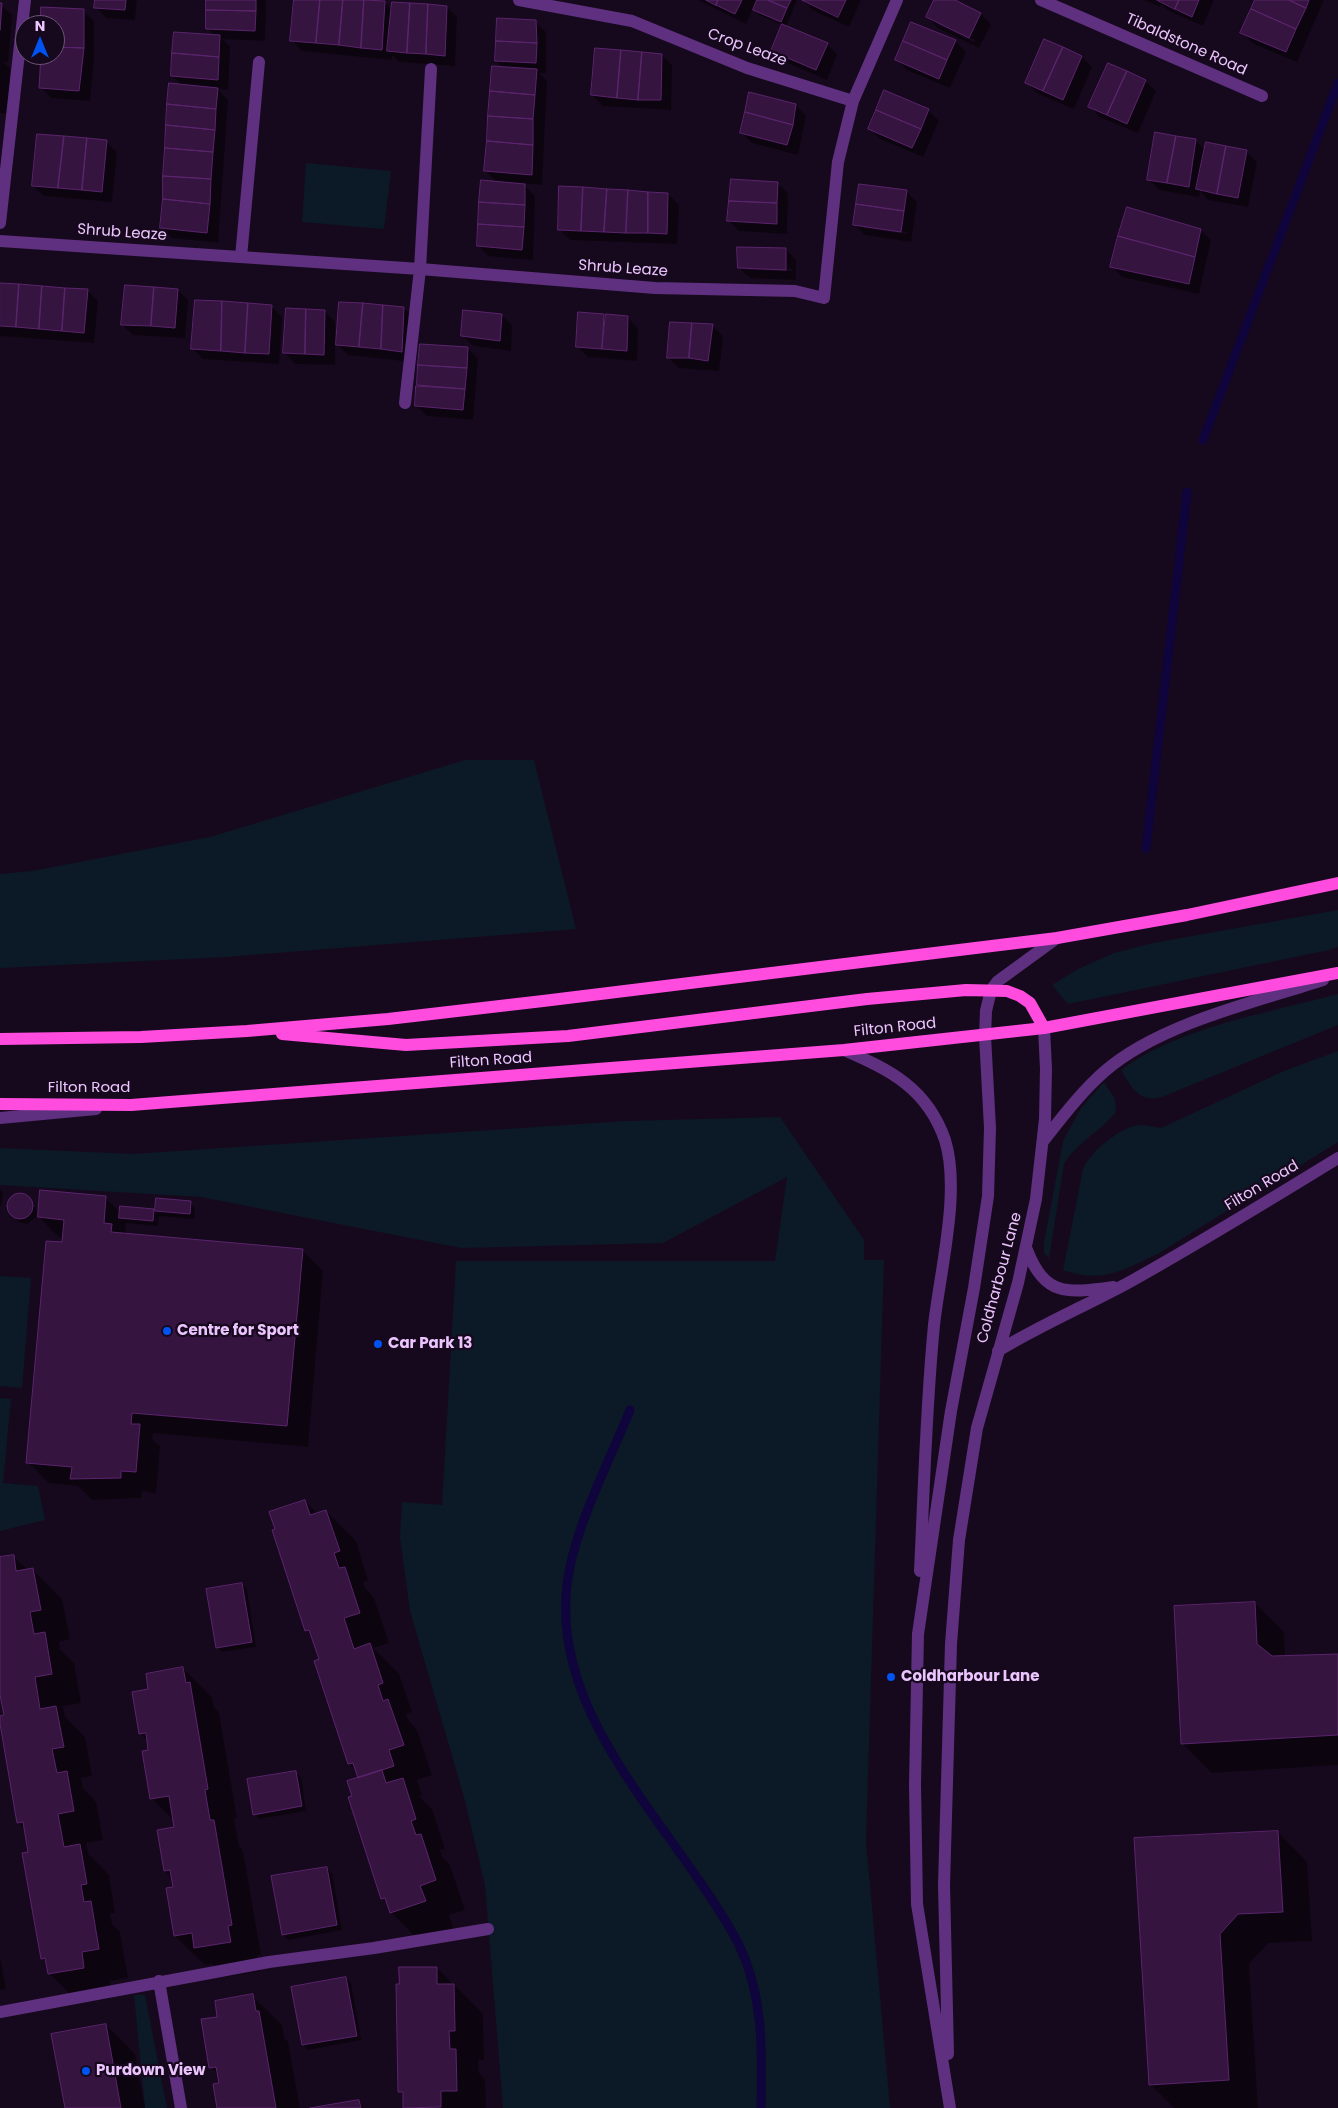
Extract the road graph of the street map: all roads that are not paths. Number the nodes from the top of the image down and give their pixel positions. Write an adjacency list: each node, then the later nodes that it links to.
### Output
1 (25, 0): 9 (street)
2 (519, 0): 8 (street, Crop Leaze)
3 (897, 0): 8 (street)
4 (1041, 0): 7 (street, Tibaldstone Road)
5 (259, 62): 11 (street)
6 (431, 69): 12 (street)
7 (1262, 96)
8 (853, 101): 12 (street, Shrub Leaze)
9 (0, 223)
10 (0, 241): 11 (street, Shrub Leaze)
11 (241, 257): 12 (street, Shrub Leaze)
12 (420, 269): 13 (street)
13 (406, 403)
14 (1338, 883): 15 (main road)
15 (1057, 938): 17 (street); 19 (main road)
16 (1338, 974): 18 (main road, Filton Road); 26 (street)
17 (991, 990): 18 (main road); 19 (main road); 20 (street, Coldharbour Lane)
18 (1044, 1028): 20 (main road, Filton Road); 26 (street, Coldharbour Lane)
19 (247, 1031): 21 (main road)
20 (985, 1036): 22 (main road, Filton Road); 31 (street, Coldharbour Lane)
21 (0, 1039)
22 (844, 1050): 24 (main road, Filton Road); 31 (street)
23 (0, 1104): 24 (main road, Filton Road)
24 (131, 1106): 25 (street)
25 (0, 1118)
26 (1044, 1140): 28 (street, Coldharbour Lane)
27 (1338, 1158): 29 (street, Filton Road)
28 (1026, 1250): 29 (street, Filton Road); 30 (street, Coldharbour Lane)
29 (1124, 1285): 30 (street, Filton Road)
30 (998, 1351): 35 (street, Coldharbour Lane)
31 (918, 1634): 35 (street, Coldharbour Lane)
32 (488, 1929): 33 (street)
33 (159, 1981): 34 (street); 36 (street)
34 (0, 2012)
35 (950, 2105)
36 (181, 2108)

